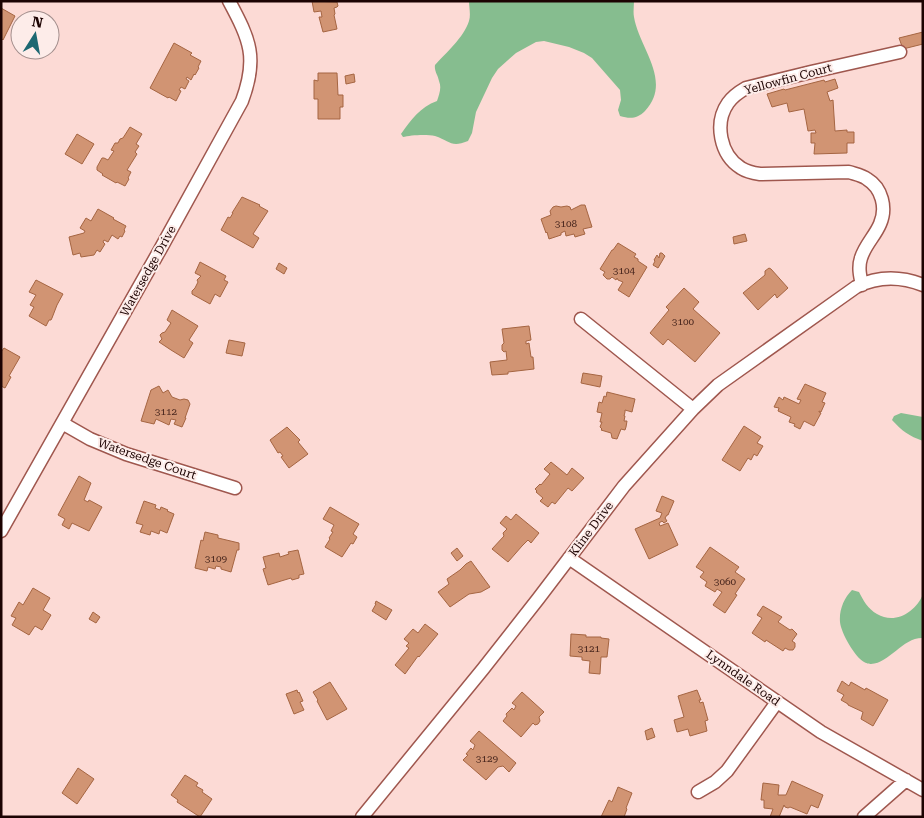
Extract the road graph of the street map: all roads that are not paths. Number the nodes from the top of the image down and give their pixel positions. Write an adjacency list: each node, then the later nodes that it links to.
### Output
1 (229, 1): 7 (street, Watersedge Drive)
2 (900, 52): 3 (street, Yellowfin Court)
3 (862, 285): 4 (street, Kline Drive); 6 (street, Kline Drive)
4 (923, 285)
5 (581, 319): 6 (street)
6 (693, 409): 10 (street, Kline Drive)
7 (62, 423): 8 (street, Watersedge Court); 9 (street, Watersedge Drive)
8 (235, 488)
9 (1, 531)
10 (569, 558): 11 (street, Lynndale Road); 15 (street, Kline Drive)
11 (777, 702): 12 (street, Lynndale Road); 14 (street)
12 (906, 780): 13 (street, Lynndale Road); 16 (street)
13 (923, 790)
14 (698, 792)
15 (362, 817)
16 (864, 817)

